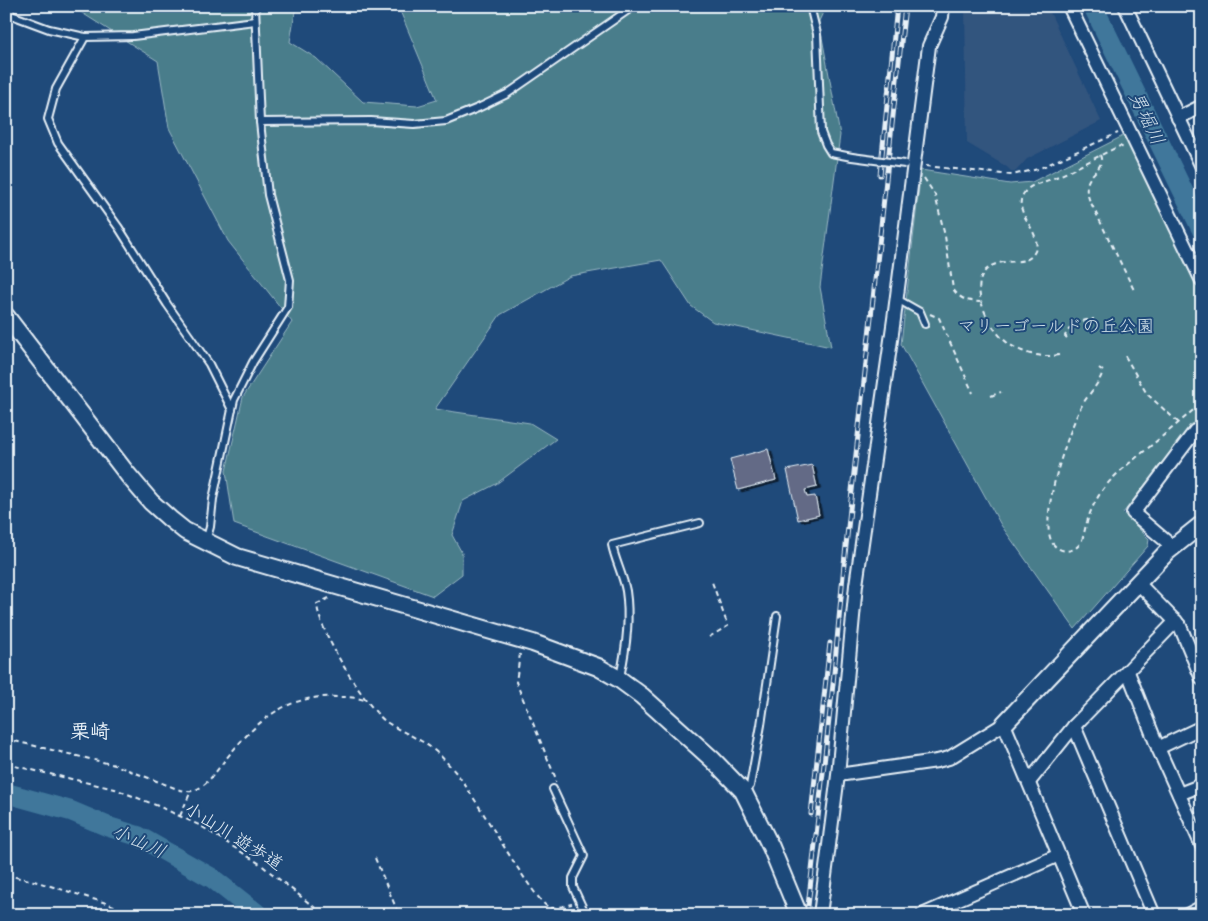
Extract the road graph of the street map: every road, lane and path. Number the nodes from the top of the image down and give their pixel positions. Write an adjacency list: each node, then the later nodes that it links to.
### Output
1 (255, 6): 8 (lane)
2 (634, 6): 12 (lane)
3 (810, 6): 17 (lane, bridge)
4 (943, 6): 17 (street)
5 (1069, 6): 13 (street)
6 (1125, 6): 11 (street)
7 (6, 13): 9 (lane)
8 (255, 21): 9 (lane); 12 (lane)
9 (85, 37): 35 (lane)
10 (1202, 106): 11 (street)
11 (1178, 118): 16 (street)
12 (260, 122): 35 (lane)
13 (1129, 128): 17 (path); 18 (street)
14 (1100, 155): 15 (path); 20 (path); 22 (path)
15 (1127, 155)
16 (1202, 166)
17 (911, 167): 21 (street); 22 (path)
18 (1197, 255): 19 (street)
19 (1202, 281)
20 (1135, 292)
21 (897, 299): 26 (lane); 59 (street)
22 (981, 302): 28 (path)
23 (930, 314): 32 (path)
24 (6, 316): 40 (street)
25 (1094, 318): 27 (path)
26 (925, 324)
27 (1067, 338)
28 (1060, 355)
29 (1125, 356): 36 (path)
30 (1099, 368): 36 (path)
31 (1001, 392): 33 (path)
32 (973, 393)
33 (991, 396)
34 (1202, 402): 36 (path)
35 (232, 410): 40 (lane)
36 (1179, 423)
37 (1202, 428): 41 (street)
38 (700, 523): 50 (lane)
39 (1202, 524): 41 (street)
40 (206, 542): 44 (street)
41 (1173, 547): 43 (street)
42 (712, 582): 47 (path)
43 (1138, 583): 46 (street); 53 (street)
44 (344, 589): 48 (street); 52 (path)
45 (777, 616): 63 (lane)
46 (1176, 622): 49 (street); 51 (street)
47 (709, 637)
48 (522, 640): 50 (street); 62 (path)
49 (1128, 672): 54 (street); 57 (street)
50 (619, 678): 63 (street)
51 (1202, 679)
52 (365, 700): 64 (path); 73 (path)
53 (1004, 724): 59 (street); 60 (street)
54 (1074, 726): 60 (street); 83 (street)
55 (1202, 727): 57 (street)
56 (6, 739): 64 (path)
57 (1158, 748): 65 (street)
58 (6, 764): 66 (path, 小山川 遊歩道)
59 (838, 775): 80 (street)
60 (1029, 782): 68 (street)
61 (1202, 785): 65 (street)
62 (553, 789): 71 (lane)
63 (743, 791): 74 (street)
64 (191, 792): 66 (path)
65 (1179, 794): 67 (street)
66 (180, 816): 76 (path, 小山川 遊歩道)
67 (1202, 846)
68 (1059, 855): 81 (street); 82 (street)
69 (375, 858): 77 (path)
70 (6, 875): 75 (path)
71 (581, 904): 73 (path); 79 (lane)
72 (1202, 907): 84 (street)
73 (551, 908): 78 (path)
74 (795, 914)
75 (137, 915)
76 (324, 915)
77 (399, 915)
78 (542, 915)
79 (586, 915)
80 (820, 915)
81 (922, 915)
82 (1084, 915)
83 (1154, 915)
84 (1187, 915)

